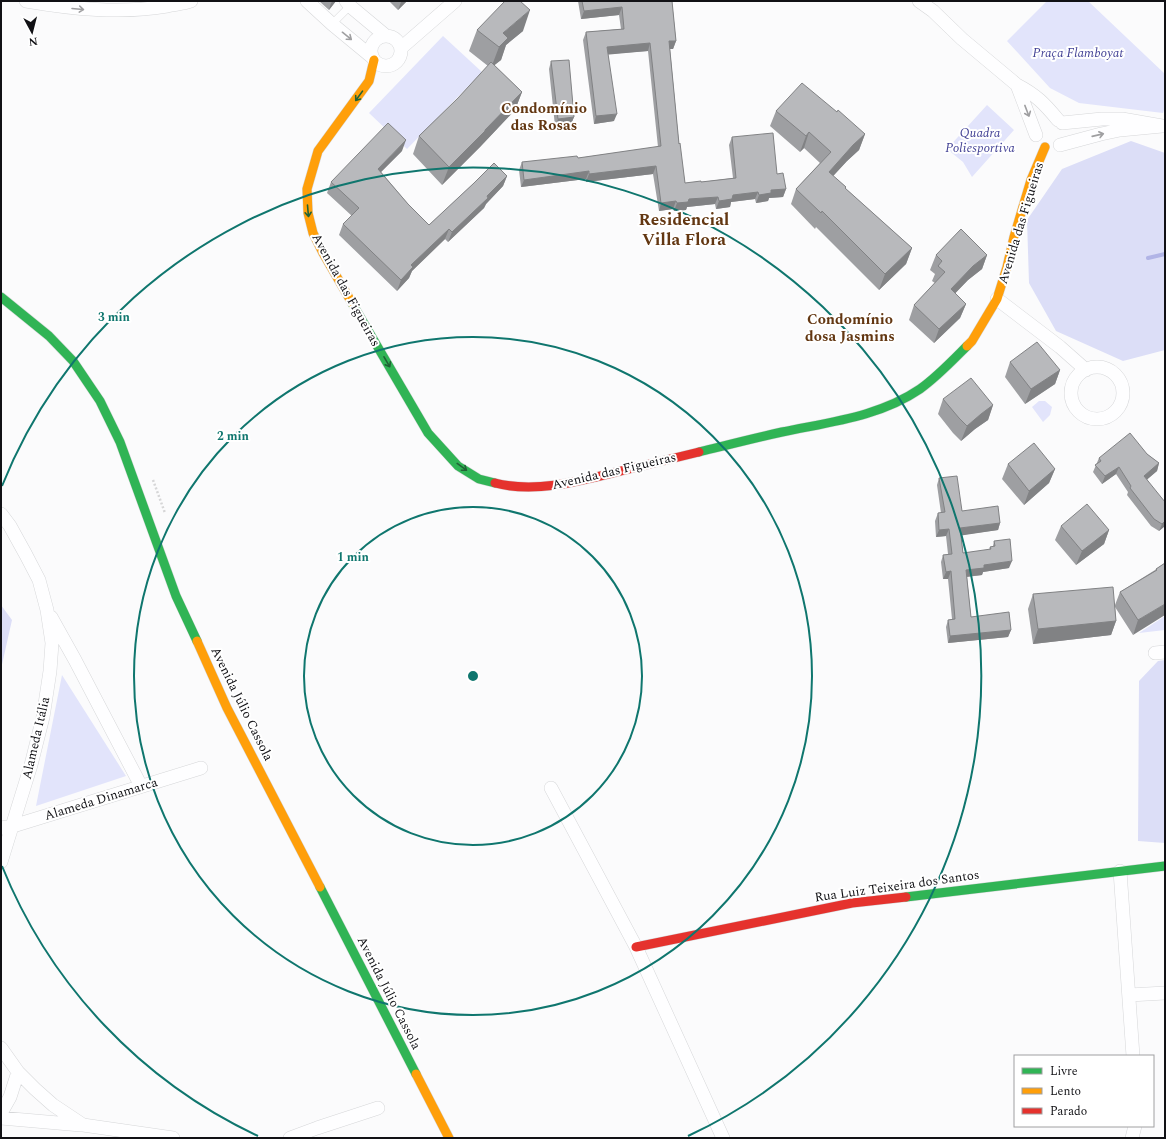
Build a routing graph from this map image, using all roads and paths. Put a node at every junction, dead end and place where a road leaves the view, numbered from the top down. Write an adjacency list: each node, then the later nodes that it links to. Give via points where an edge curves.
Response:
1 (26, 1): 6 (street)
2 (191, 1): 6 (street, one-way to 2, via 84,9 150,9)
3 (307, 1): 8 (street)
4 (455, 1): 10 (street)
5 (918, 1): 12 (street)
6 (51, 3)
7 (348, 3): 8 (lane); 9 (street)
8 (332, 24): 11 (street, one-way to 11)
9 (386, 36): 10 (street, via 395,39); 11 (street, via 374,43 371,52)
10 (401, 48): 11 (street, via 400,58 393,65 383,66)
11 (373, 58): 18 (street, Avenida das Figueiras, one-way to 18, via 369,81 318,151 308,189 308,213 313,233 428,433 458,466 479,479 506,486 539,487 584,480 876,410 920,389 942,371 972,341)
12 (1017, 85): 13 (street, via 1040,100); 14 (street, one-way to 14)
13 (1060, 121): 14 (street, via 1053,118 1043,121); 15 (street, via 1065,127 1066,137); 15 (street, one-way to 13, via 1120,130 1162,126 1122,119)
14 (1036, 135): 16 (street)
15 (1060, 145): 16 (street, via 1056,148)
16 (1045, 147): 18 (street, Avenida das Figueiras, via 1031,180)
17 (1, 297): 44 (street, Avenida Júlio Cassola, via 54,341 73,361 100,401 120,442 176,596 227,708)
18 (997, 299): 19 (street, Avenida das Figueiras)
19 (1086, 370): 19 (street, via 1079,375 1071,390 1074,406 1087,417 1095,419 1111,415 1122,402 1124,393 1120,380 1111,371 1103,368 1094,367)
20 (151, 476): 22 (path)
21 (1, 514): 23 (street, Alameda Itália, via 36,573)
22 (167, 518)
23 (47, 610): 25 (street, Alameda Itália); 27 (street, Alameda Itália, via 52,643 43,717 31,765)
24 (201, 768): 25 (street, Alameda Dinamarca)
25 (141, 786): 27 (street, Alameda Dinamarca)
26 (551, 788): 31 (street)
27 (7, 827): 28 (street, Alameda Itália)
28 (1, 862)
29 (1165, 866): 30 (street, Rua Luiz Teixeira dos Santos)
30 (1120, 871): 31 (street, Rua Luiz Teixeira dos Santos, via 852,903); 33 (street)
31 (636, 947): 45 (street)
32 (1165, 993): 33 (street)
33 (1129, 995): 35 (street)
34 (1, 1048): 36 (street)
35 (1133, 1055)
36 (18, 1072): 38 (street, via 10,1097); 40 (street, via 53,1105)
37 (378, 1108): 43 (street)
38 (1, 1113)
39 (1, 1118): 40 (street)
40 (83, 1125): 42 (street)
41 (1135, 1127): 46 (street)
42 (173, 1138)
43 (290, 1138)
44 (449, 1138)
45 (723, 1138)
46 (1132, 1138)

